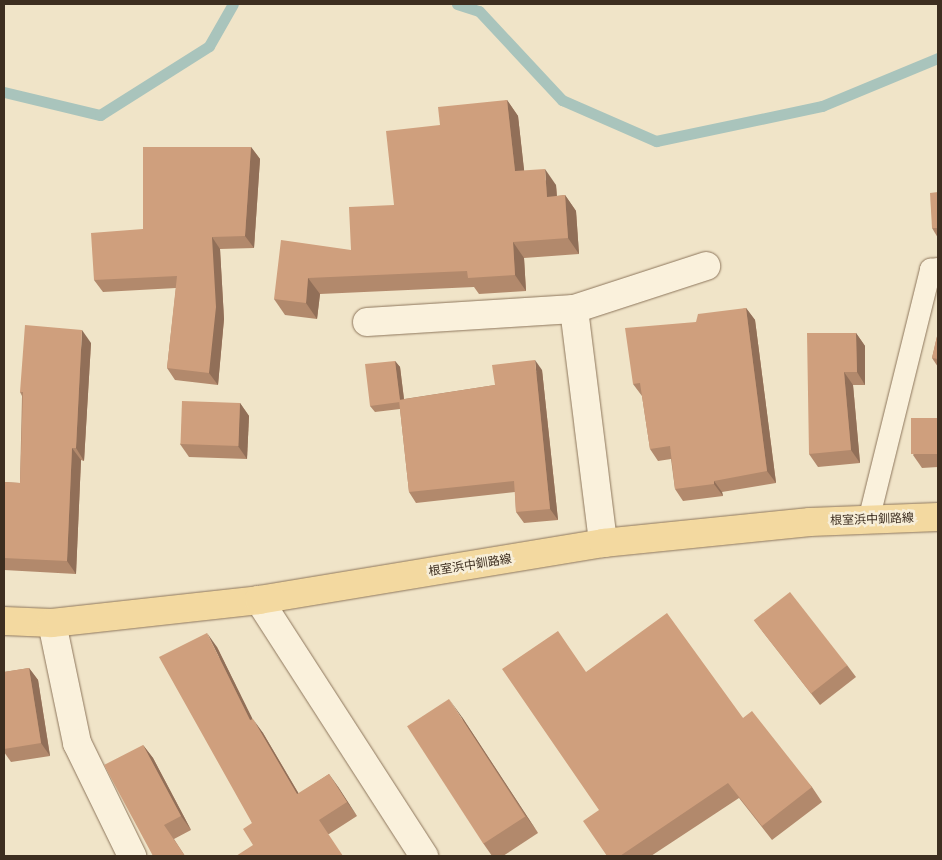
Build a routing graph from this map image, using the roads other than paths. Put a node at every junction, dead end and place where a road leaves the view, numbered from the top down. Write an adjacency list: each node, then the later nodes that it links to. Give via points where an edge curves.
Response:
1 (706, 266): 3 (street)
2 (938, 268): 6 (lane, via 930,269)
3 (574, 309): 4 (street); 7 (street)
4 (367, 322)
5 (938, 517): 6 (main road, 根室浜中釧路線)
6 (868, 520): 7 (main road, 根室浜中釧路線, via 810,522)
7 (603, 543): 8 (main road, 根室浜中釧路線)
8 (259, 600): 10 (main road, 根室浜中釧路線); 12 (street)
9 (4, 621): 10 (main road, 根室浜中釧路線)
10 (52, 623): 11 (street, via 77,742)
11 (132, 856)
12 (424, 856)

